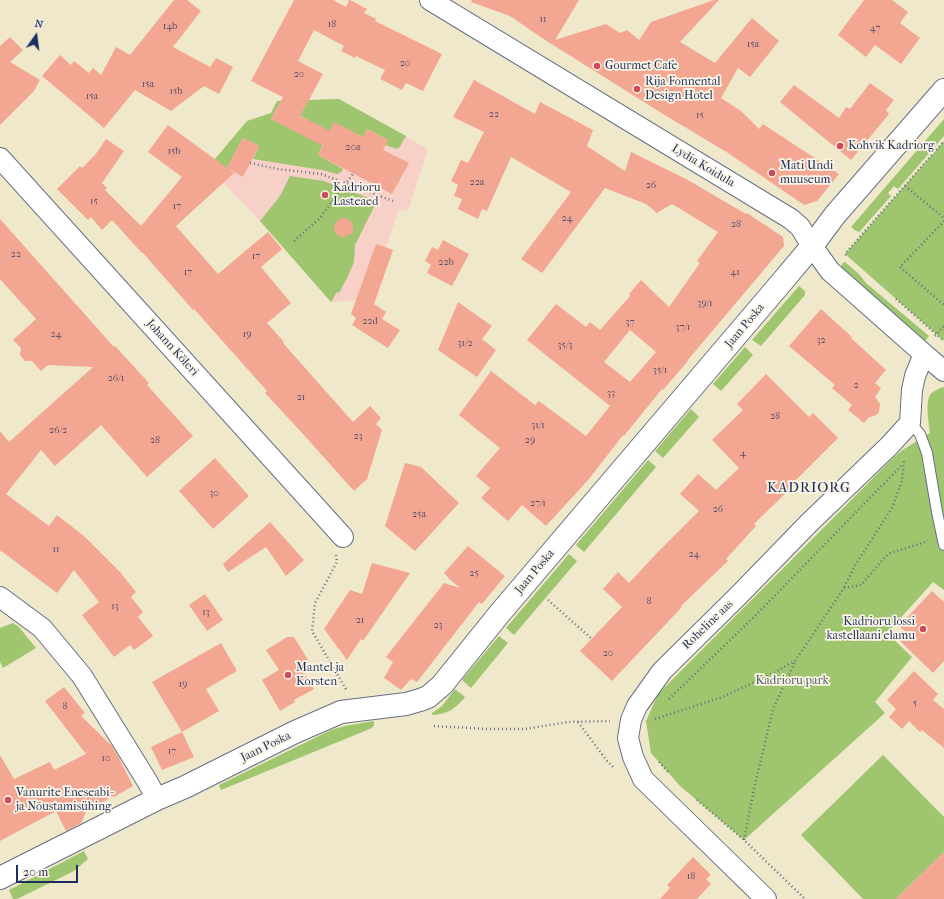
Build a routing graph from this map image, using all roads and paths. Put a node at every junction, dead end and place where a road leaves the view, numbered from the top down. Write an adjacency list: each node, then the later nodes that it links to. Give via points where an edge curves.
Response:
1 (430, 0): 12 (street, Lydia Koidula, via 791,220 800,227)
2 (944, 90): 12 (street, Jaan Poska)
3 (944, 141): 8 (path)
4 (0, 158): 22 (street, Johann Köleri)
5 (250, 163): 7 (path, via 321,174)
6 (353, 174): 7 (path)
7 (347, 183): 9 (path); 11 (path, via 320,218)
8 (905, 186): 10 (path); 13 (path, via 845,254)
9 (393, 201)
10 (944, 219): 15 (path, via 900,267)
11 (294, 241)
12 (812, 246): 17 (street, Lydia Koidula, via 830,271); 36 (street, Jaan Poska, via 500,613 442,685 428,697 399,706 341,712 294,732)
13 (851, 259)
14 (891, 295): 16 (path)
15 (944, 305)
16 (944, 341)
17 (924, 354): 18 (street, Lydia Koidula); 19 (street, via 912,390)
18 (944, 371)
19 (910, 423): 23 (lane, via 920,434 927,453); 31 (street, Roheline aas, via 662,670 637,706)
20 (905, 456): 21 (path)
21 (904, 463): 24 (path, via 902,481 892,508 856,564); 30 (path, via 756,615)
22 (343, 537): 29 (path, via 336,552 336,562 315,603 312,631)
23 (943, 541): 24 (path, via 888,554 861,585)
24 (844, 588): 28 (path)
25 (0, 597): 36 (street, via 42,628 82,676)
26 (548, 600): 27 (path)
27 (592, 639)
28 (795, 661): 31 (path, via 720,698 646,721); 37 (path, via 773,709)
29 (349, 693)
30 (668, 700)
31 (632, 720): 32 (path, via 568,722 525,729); 39 (street, Roheline aas, via 628,738 643,779)
32 (434, 726)
33 (656, 758): 34 (path)
34 (670, 775)
35 (691, 796): 37 (path)
36 (157, 799): 38 (street, Jaan Poska)
37 (744, 840): 40 (path)
38 (0, 878)
39 (766, 899)
40 (805, 899)

